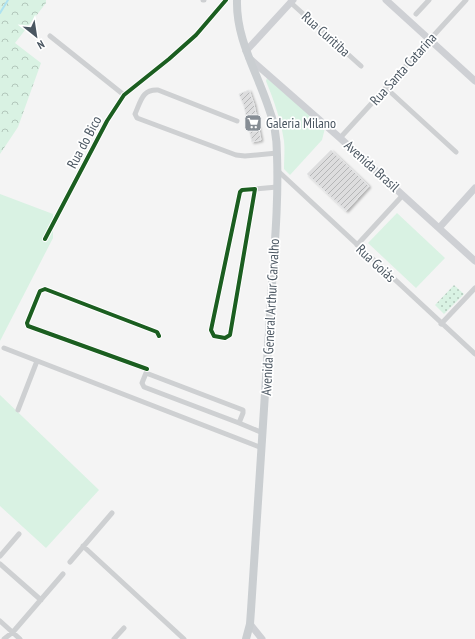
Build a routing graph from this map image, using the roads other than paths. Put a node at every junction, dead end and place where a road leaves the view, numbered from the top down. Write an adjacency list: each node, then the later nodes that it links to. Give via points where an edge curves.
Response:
1 (226, 0): 16 (street, Rua do Bico, via 196,35)
2 (238, 0): 10 (main road, Avenida General Arthur Carvalho, via 238,26)
3 (386, 0): 9 (main road)
4 (429, 0): 7 (street)
5 (466, 0): 9 (street, Rua Santa Catarina)
6 (292, 1): 10 (main road); 11 (street, Rua Curitiba)
7 (416, 14)
8 (50, 36): 16 (street)
9 (430, 40): 14 (main road); 15 (street, Rua Santa Catarina)
10 (248, 54): 12 (main road, Avenida Brasil); 13 (main road, Avenida General Arthur Carvalho)
11 (361, 66)
12 (267, 73): 13 (main road); 18 (main road, Avenida Brasil)
13 (257, 76): 20 (main road, Avenida General Arthur Carvalho, via 274,123)
14 (475, 81)
15 (386, 88): 18 (street, Rua Santa Catarina); 19 (street)
16 (124, 95): 27 (street, Rua do Bico, via 107,121)
17 (237, 121): 20 (street, via 158,90 152,90 142,97 136,114 137,118 236,155)
18 (340, 138): 25 (main road, Avenida Brasil)
19 (456, 152)
20 (277, 153): 21 (main road, Avenida General Arthur Carvalho)
21 (278, 171): 22 (main road, Avenida General Arthur Carvalho); 28 (street, Rua Goiás)
22 (277, 187): 23 (street); 39 (main road, Avenida General Arthur Carvalho)
23 (256, 188): 23 (street, via 240,192 211,330 214,336 225,338 230,335)
24 (475, 188): 26 (main road)
25 (403, 195): 26 (main road, Avenida Brasil); 28 (street)
26 (439, 228): 29 (main road, Avenida Brasil)
27 (45, 239)
28 (357, 245): 31 (street, Rua Goiás)
29 (475, 260)
30 (475, 288): 31 (street)
31 (442, 324): 34 (street, Rua Goiás)
32 (159, 336): 36 (street, via 157,332 44,289 40,291 27,323 28,326)
33 (4, 348): 35 (street)
34 (475, 354)
35 (37, 361): 37 (street); 40 (street)
36 (147, 369)
37 (18, 410)
38 (239, 423): 38 (street, via 144,387 142,383 146,373 243,410); 39 (street)
39 (263, 433): 40 (main road, Avenida General Arthur Carvalho)
40 (262, 448): 50 (main road, Avenida General Arthur Carvalho)
41 (112, 513): 43 (street)
42 (20, 534): 44 (street)
43 (83, 546): 45 (street); 56 (street)
44 (0, 556)
45 (70, 562)
46 (0, 564): 48 (street)
47 (63, 574): 48 (street)
48 (41, 600): 52 (street)
49 (0, 621): 52 (street)
50 (250, 624): 57 (main road, Avenida General Arthur Carvalho); 58 (main road)
51 (124, 628): 55 (street)
52 (12, 632): 53 (street); 54 (street)
53 (4, 639)
54 (20, 639)
55 (114, 639)
56 (184, 639)
57 (246, 639)
58 (262, 639)

